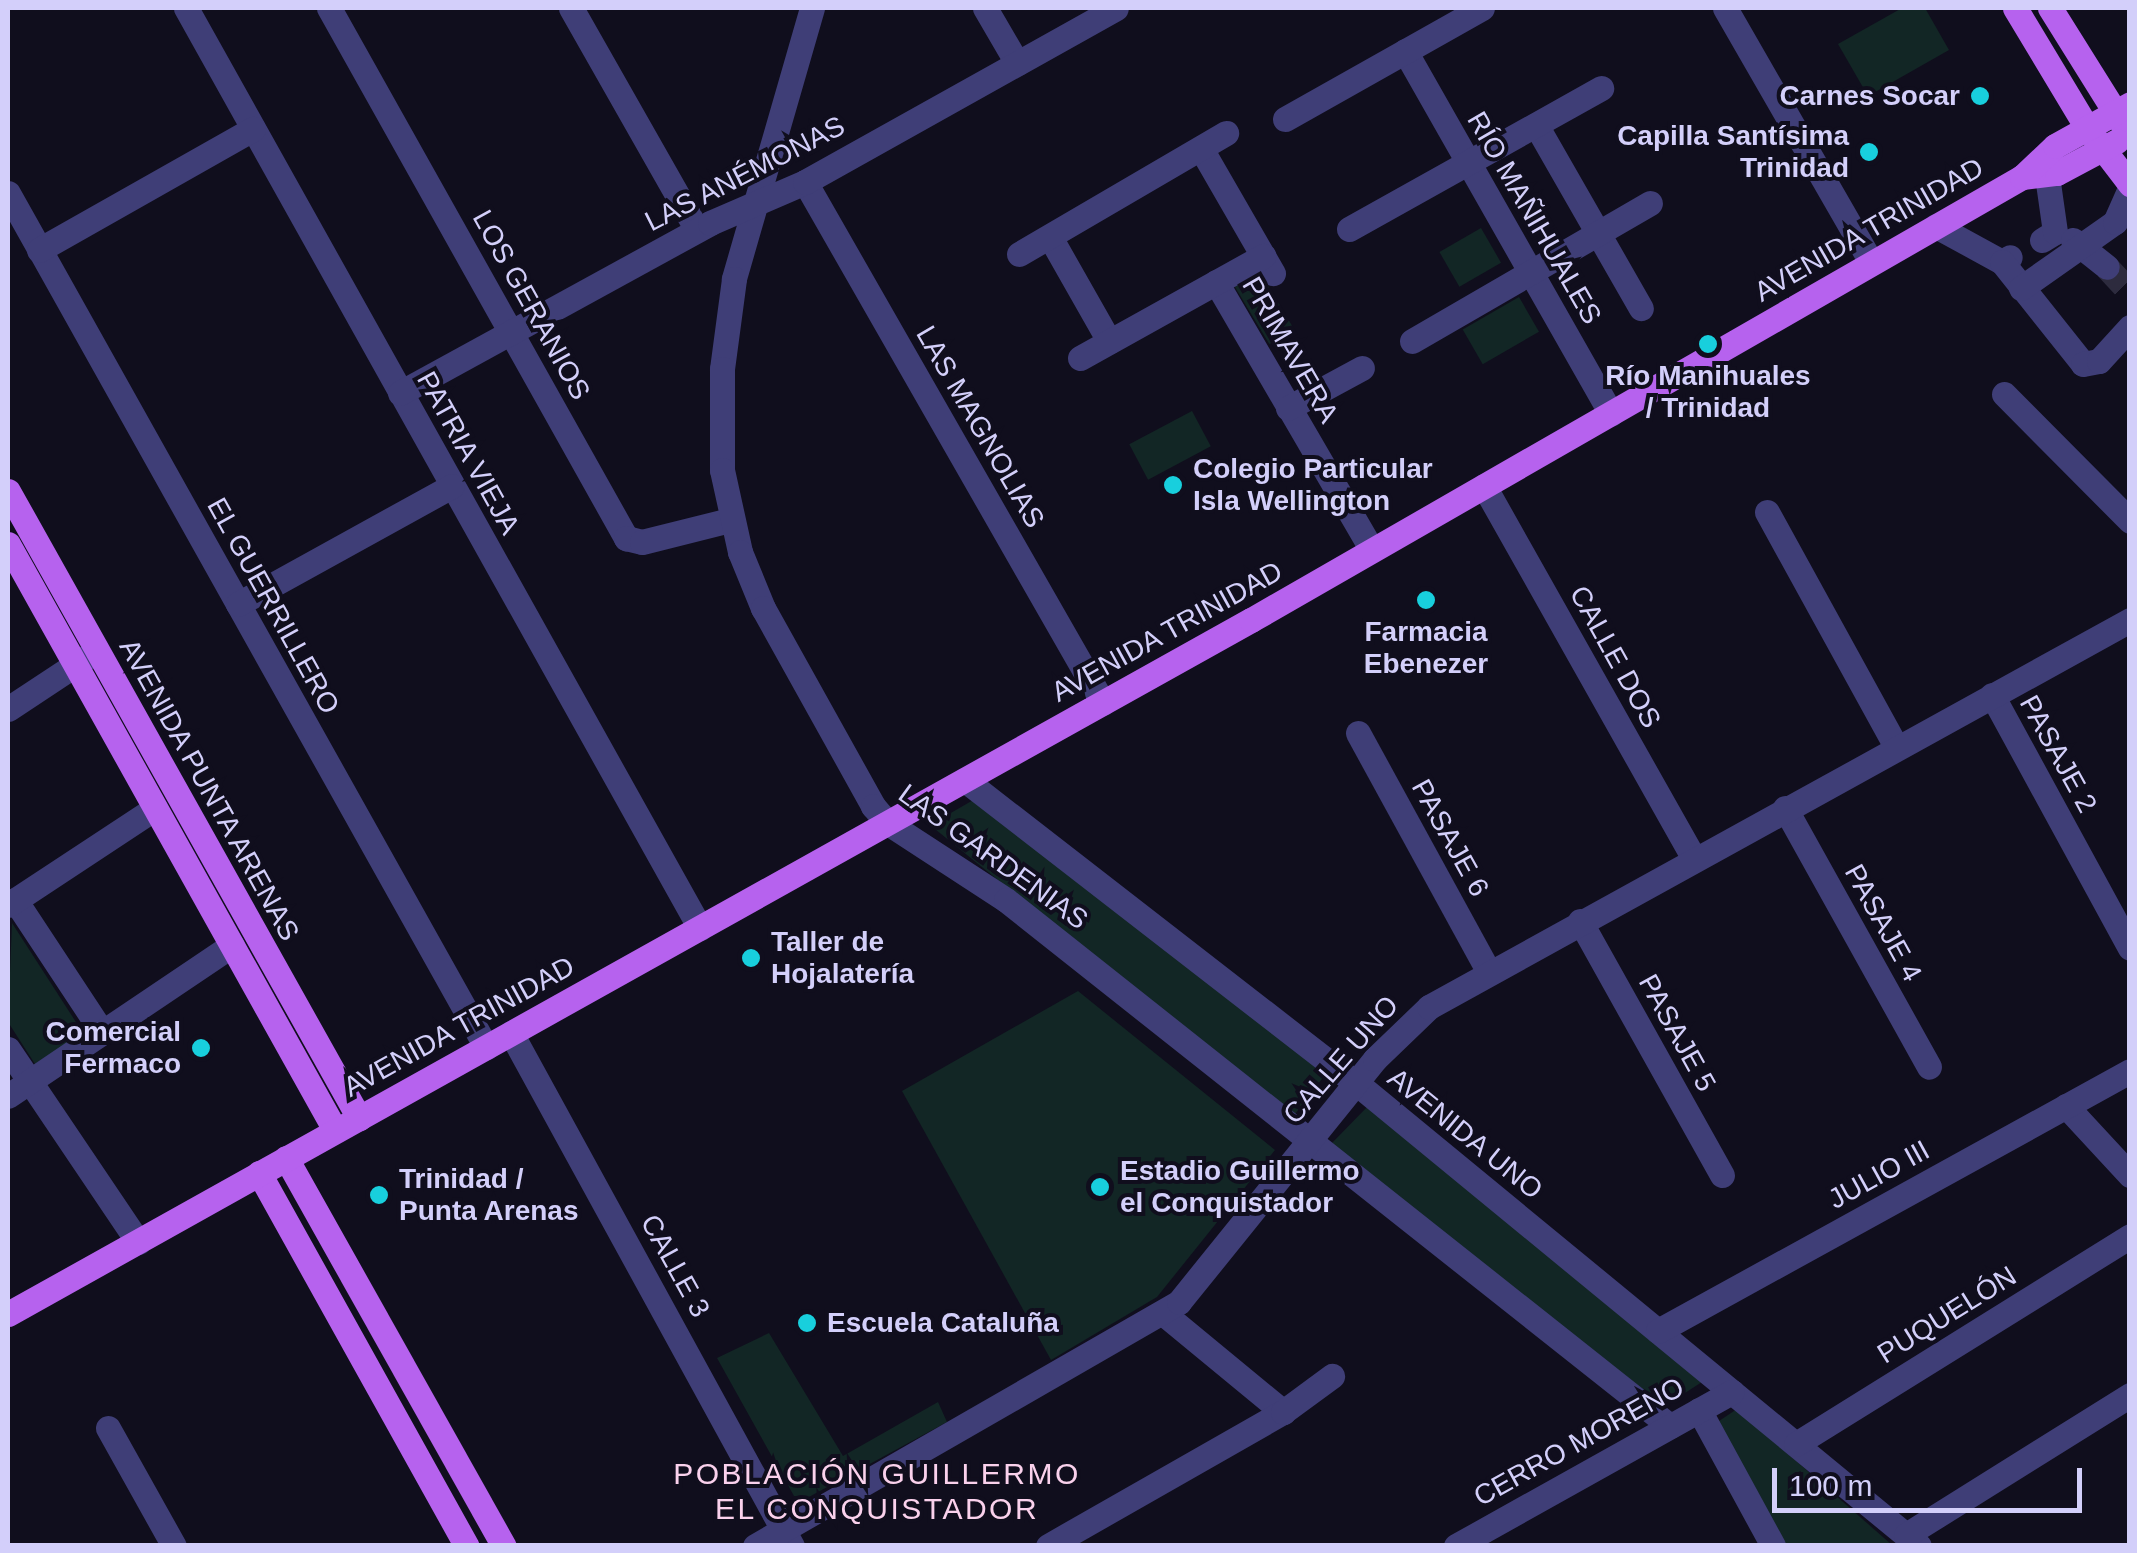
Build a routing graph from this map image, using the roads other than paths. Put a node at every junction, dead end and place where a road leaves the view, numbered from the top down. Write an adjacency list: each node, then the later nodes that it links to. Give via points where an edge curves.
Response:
1 (186, 8): 17 (street, PATRIA VIEJA)
2 (329, 8): 44 (street, LOS GERANIOS)
3 (572, 8): 30 (street)
4 (812, 8): 20 (street, LAS GARDENIAS)
5 (985, 8): 12 (street)
6 (1116, 8): 12 (street, LAS ANÉMONAS)
7 (1482, 8): 11 (street)
8 (1725, 8): 37 (street)
9 (2015, 8): 19 (main road)
10 (2050, 8): 15 (main road)
11 (1404, 51): 14 (street); 22 (street, RÍO MAÑIHUALES)
12 (1017, 63): 24 (street, LAS ANÉMONAS)
13 (1601, 88): 16 (street)
14 (1284, 119)
15 (2126, 124): 19 (main road, AVENIDA TRINIDAD)
16 (1536, 125): 22 (street); 32 (street)
17 (254, 130): 35 (street); 49 (street, PATRIA VIEJA)
18 (1226, 133): 21 (street)
19 (2094, 139): 23 (main road, AVENIDA TRINIDAD); 25 (main road)
20 (768, 150): 24 (street); 28 (street, LAS GARDENIAS)
21 (1203, 152): 33 (street); 40 (street, via 1268,265)
22 (1468, 163): 31 (street); 39 (street, RÍO MAÑIHUALES)
23 (2034, 177): 29 (main road, AVENIDA TRINIDAD); 34 (street, via 2048,236)
24 (800, 184): 28 (street, LAS ANÉMONAS); 65 (street, LAS MAGNOLIAS)
25 (2130, 186): 34 (street, via 2115,222)
26 (8, 194): 35 (street, EL GUERRILLERO)
27 (1650, 203): 32 (street)
28 (750, 204): 30 (street, LAS ANÉMONAS); 57 (street, LAS GARDENIAS, via 722,369 720,444)
29 (1936, 226): 37 (main road, AVENIDA TRINIDAD); 41 (street, via 2006,259)
30 (696, 230): 44 (street, LAS ANÉMONAS)
31 (1350, 230)
32 (1598, 233): 39 (street); 42 (street)
33 (1050, 237): 36 (street); 46 (street)
34 (2087, 246): 38 (street); 41 (street)
35 (40, 250): 61 (street, EL GUERRILLERO)
36 (1019, 254)
37 (1870, 262): 52 (main road, AVENIDA TRINIDAD)
38 (2107, 267)
39 (1530, 272): 45 (street); 52 (street, RÍO MAÑIHUALES)
40 (1216, 282): 46 (street); 51 (street, PRIMAVERA)
41 (2021, 288): 43 (street, via 2083,364 2100,361)
42 (1641, 308)
43 (2130, 327)
44 (512, 331): 49 (street, LAS ANÉMONAS); 57 (street, LOS GERANIOS, via 626,538 642,542)
45 (1412, 340)
46 (1109, 341): 47 (street)
47 (1080, 358)
48 (1362, 368): 51 (street)
49 (400, 392): 53 (street, PATRIA VIEJA)
50 (2004, 394): 58 (street)
51 (1288, 408): 60 (street, PRIMAVERA)
52 (1611, 414): 54 (main road, AVENIDA TRINIDAD)
53 (452, 486): 61 (street); 76 (street, PATRIA VIEJA)
54 (1484, 486): 60 (main road, AVENIDA TRINIDAD); 73 (street, CALLE DOS)
55 (8, 491): 63 (main road, AVENIDA PUNTA ARENAS)
56 (1768, 512): 68 (street)
57 (730, 520): 72 (street, LAS GARDENIAS, via 775,632)
58 (2130, 521)
59 (8, 544): 63 (main road)
60 (1372, 550): 65 (main road, AVENIDA TRINIDAD)
61 (238, 604): 82 (street, EL GUERRILLERO)
62 (2130, 620): 64 (street, CALLE UNO)
63 (86, 657): 66 (street); 70 (main road); 89 (main road, AVENIDA PUNTA ARENAS)
64 (1992, 695): 68 (street, CALLE UNO); 78 (street, PASAJE 2)
65 (1103, 703): 69 (main road, AVENIDA TRINIDAD)
66 (8, 709)
67 (1358, 733): 79 (street, PASAJE 6)
68 (1896, 747): 71 (street, CALLE UNO)
69 (965, 780): 72 (main road, AVENIDA TRINIDAD); 86 (street, AVENIDA UNO)
70 (155, 808): 74 (street); 77 (main road)
71 (1786, 808): 73 (street, CALLE UNO); 84 (street, PASAJE 4)
72 (888, 823): 76 (main road, AVENIDA TRINIDAD); 91 (street, LAS GARDENIAS, via 975,876)
73 (1694, 858): 75 (street, CALLE UNO)
74 (11, 903): 80 (street)
75 (1580, 921): 79 (street, CALLE UNO); 94 (street, PASAJE 5)
76 (700, 928): 81 (main road, AVENIDA TRINIDAD)
77 (232, 945): 80 (street); 90 (main road)
78 (2130, 948)
79 (1488, 972): 86 (street, CALLE UNO, via 1416,1016)
80 (102, 1032): 87 (street)
81 (511, 1033): 82 (main road, AVENIDA TRINIDAD); 110 (street, CALLE 3)
82 (486, 1047): 89 (main road, AVENIDA TRINIDAD)
83 (8, 1048): 87 (street)
84 (1928, 1066)
85 (2130, 1071): 88 (street, JULIO III)
86 (1355, 1082): 91 (street, CALLE UNO); 100 (street, AVENIDA UNO)
87 (18, 1088): 97 (street)
88 (2066, 1106): 95 (street); 100 (street, JULIO III)
89 (359, 1118): 90 (main road, AVENIDA TRINIDAD)
90 (336, 1130): 92 (main road, AVENIDA TRINIDAD)
91 (1310, 1142): 99 (street, CALLE UNO, via 1192,1290); 106 (street, LAS GARDENIAS)
92 (286, 1158): 93 (main road, AVENIDA TRINIDAD); 109 (main road)
93 (259, 1173): 97 (main road, AVENIDA TRINIDAD); 113 (main road)
94 (1722, 1175)
95 (2130, 1176)
96 (2130, 1236): 108 (street, PUQUELÓN)
97 (138, 1242): 98 (main road, AVENIDA TRINIDAD)
98 (8, 1314)
99 (1164, 1314): 105 (street); 110 (street, CALLE UNO)
100 (1658, 1331): 102 (street, AVENIDA UNO)
101 (1332, 1376): 105 (street)
102 (1732, 1392): 104 (street, CERRO MORENO); 108 (street, AVENIDA UNO)
103 (2130, 1396): 111 (street)
104 (1699, 1410): 106 (street, CERRO MORENO); 112 (street)
105 (1283, 1412): 116 (street)
106 (1670, 1426): 117 (street, CERRO MORENO)
107 (108, 1428): 114 (street)
108 (1796, 1444): 111 (street, AVENIDA UNO)
109 (498, 1536): 113 (street)
110 (789, 1536): 115 (street, CALLE UNO)
111 (1912, 1540)
112 (1763, 1542)
113 (463, 1544)
114 (174, 1546)
115 (755, 1546)
116 (1048, 1546)
117 (1456, 1546)

